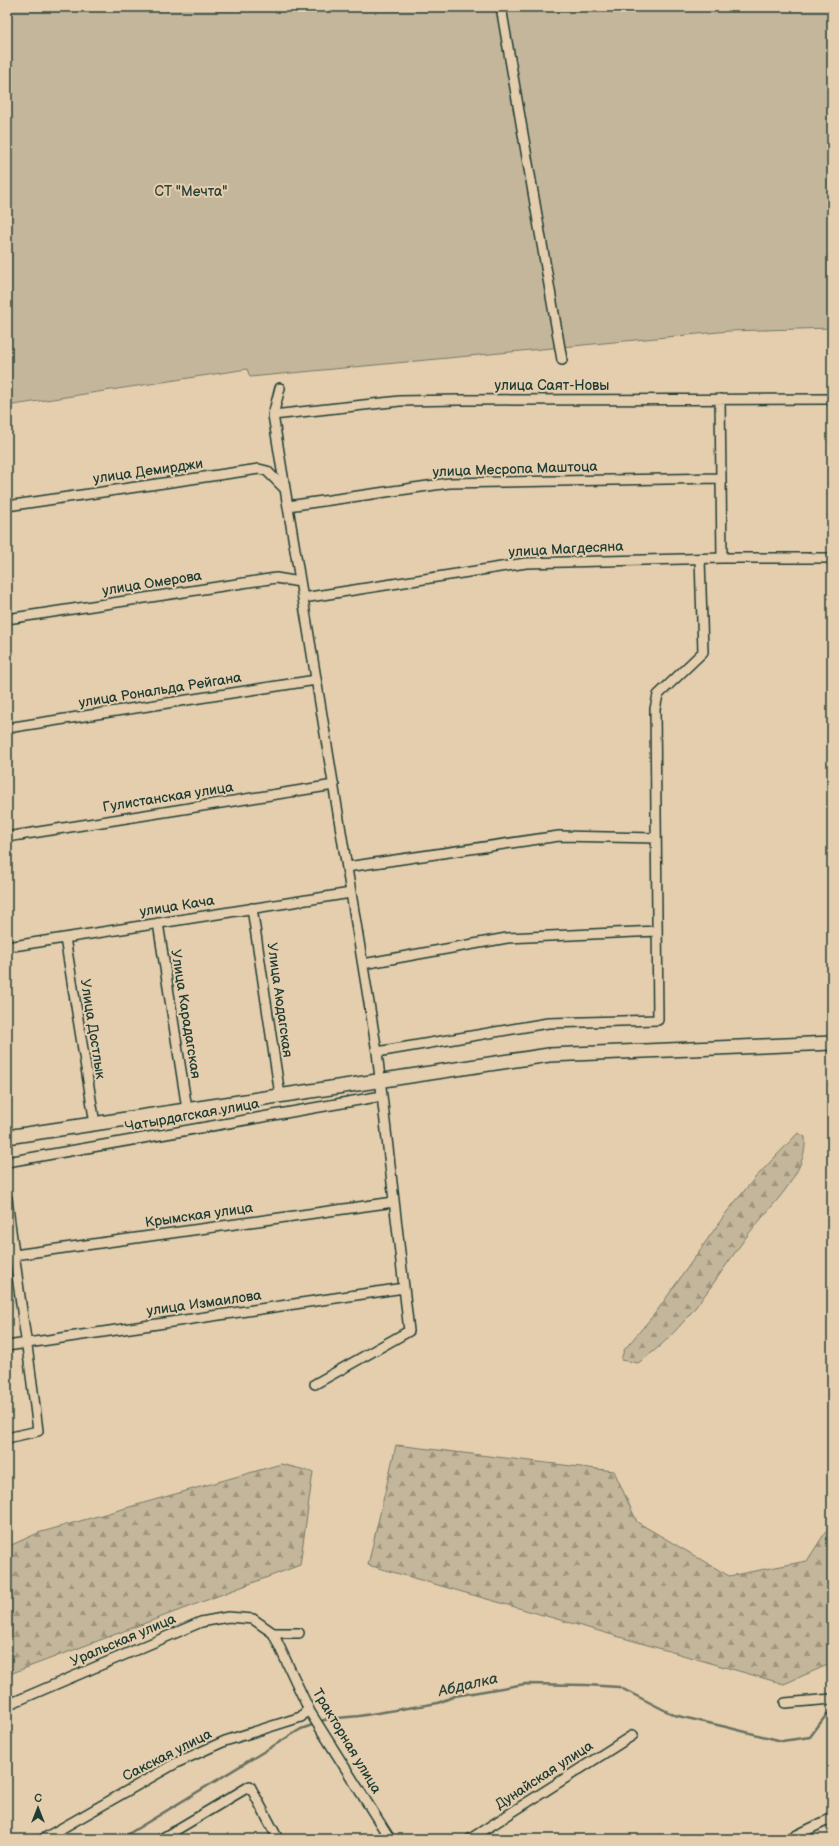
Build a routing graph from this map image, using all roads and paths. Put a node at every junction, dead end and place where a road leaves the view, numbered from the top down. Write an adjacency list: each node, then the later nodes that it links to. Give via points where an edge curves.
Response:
1 (501, 7): 2 (street)
2 (562, 360)
3 (280, 388): 6 (street)
4 (720, 399): 5 (street, улица Саят-Новы); 6 (street, улица Саят-Новы, via 400,401); 7 (street)
5 (832, 399)
6 (273, 415): 8 (street)
7 (721, 478): 10 (street, улица Месропа Маштоца, via 449,483); 12 (street)
8 (285, 490): 9 (street, улица Демирджи, via 267,471 259,469); 10 (street)
9 (7, 506)
10 (288, 506): 14 (street)
11 (700, 558): 12 (street, улица Магдесяна); 15 (street, улица Магдесяна, via 526,563); 21 (street, via 703,652 658,695 655,709)
12 (722, 558): 13 (street, улица Магдесяна)
13 (832, 558)
14 (300, 582): 15 (street); 16 (street, улица Омерова, via 276,578)
15 (303, 598): 17 (street)
16 (7, 619)
17 (316, 680): 18 (street, улица Рональда Рейгана); 19 (street)
18 (7, 728)
19 (334, 785): 20 (street, Гулистанская улица); 22 (street)
20 (7, 837)
21 (656, 838): 22 (street, via 560,836); 26 (street)
22 (347, 867): 23 (street)
23 (351, 893): 24 (street, улица Кача); 29 (street)
24 (252, 908): 25 (street, улица Кача); 33 (street, Улица Аюдагская)
25 (158, 923): 27 (street, улица Кача); 35 (street, Улица Карадагская)
26 (656, 931): 29 (street, via 507,938); 31 (street, via 658,1020 548,1023)
27 (64, 938): 28 (street, улица Кача); 36 (street, Улица Достлык)
28 (7, 947)
29 (363, 964): 31 (street)
30 (832, 1043): 32 (main road, via 549,1055)
31 (377, 1052): 32 (street)
32 (380, 1079): 33 (main road); 34 (street)
33 (280, 1095): 35 (main road)
34 (382, 1096): 38 (street, Чатырдагская улица); 40 (street)
35 (187, 1109): 36 (main road)
36 (94, 1124): 37 (main road)
37 (7, 1137)
38 (7, 1162)
39 (7, 1198): 41 (street)
40 (394, 1202): 41 (street, Крымская улица); 42 (street)
41 (10, 1255): 43 (street)
42 (404, 1288): 43 (street, улица Измаилова); 45 (street, via 409,1331)
43 (28, 1342): 44 (street, улица Измаилова); 46 (street, via 38,1431)
44 (7, 1346)
45 (315, 1384)
46 (7, 1438)
47 (273, 1632): 48 (street); 51 (street, Уральская улица, via 253,1619 228,1617 201,1622); 52 (street, Тракторная улица)
48 (299, 1633)
49 (832, 1699): 50 (street)
50 (785, 1703)
51 (7, 1705)
52 (309, 1710): 55 (street, Сакская улица, via 301,1717 225,1741 176,1763); 58 (street, Тракторная улица)
53 (633, 1735): 59 (street, Дунайская улица)
54 (832, 1818): 60 (street)
55 (43, 1839)
56 (161, 1839): 57 (street, via 250,1786)
57 (278, 1839)
58 (390, 1839)
59 (470, 1839)
60 (789, 1839)

